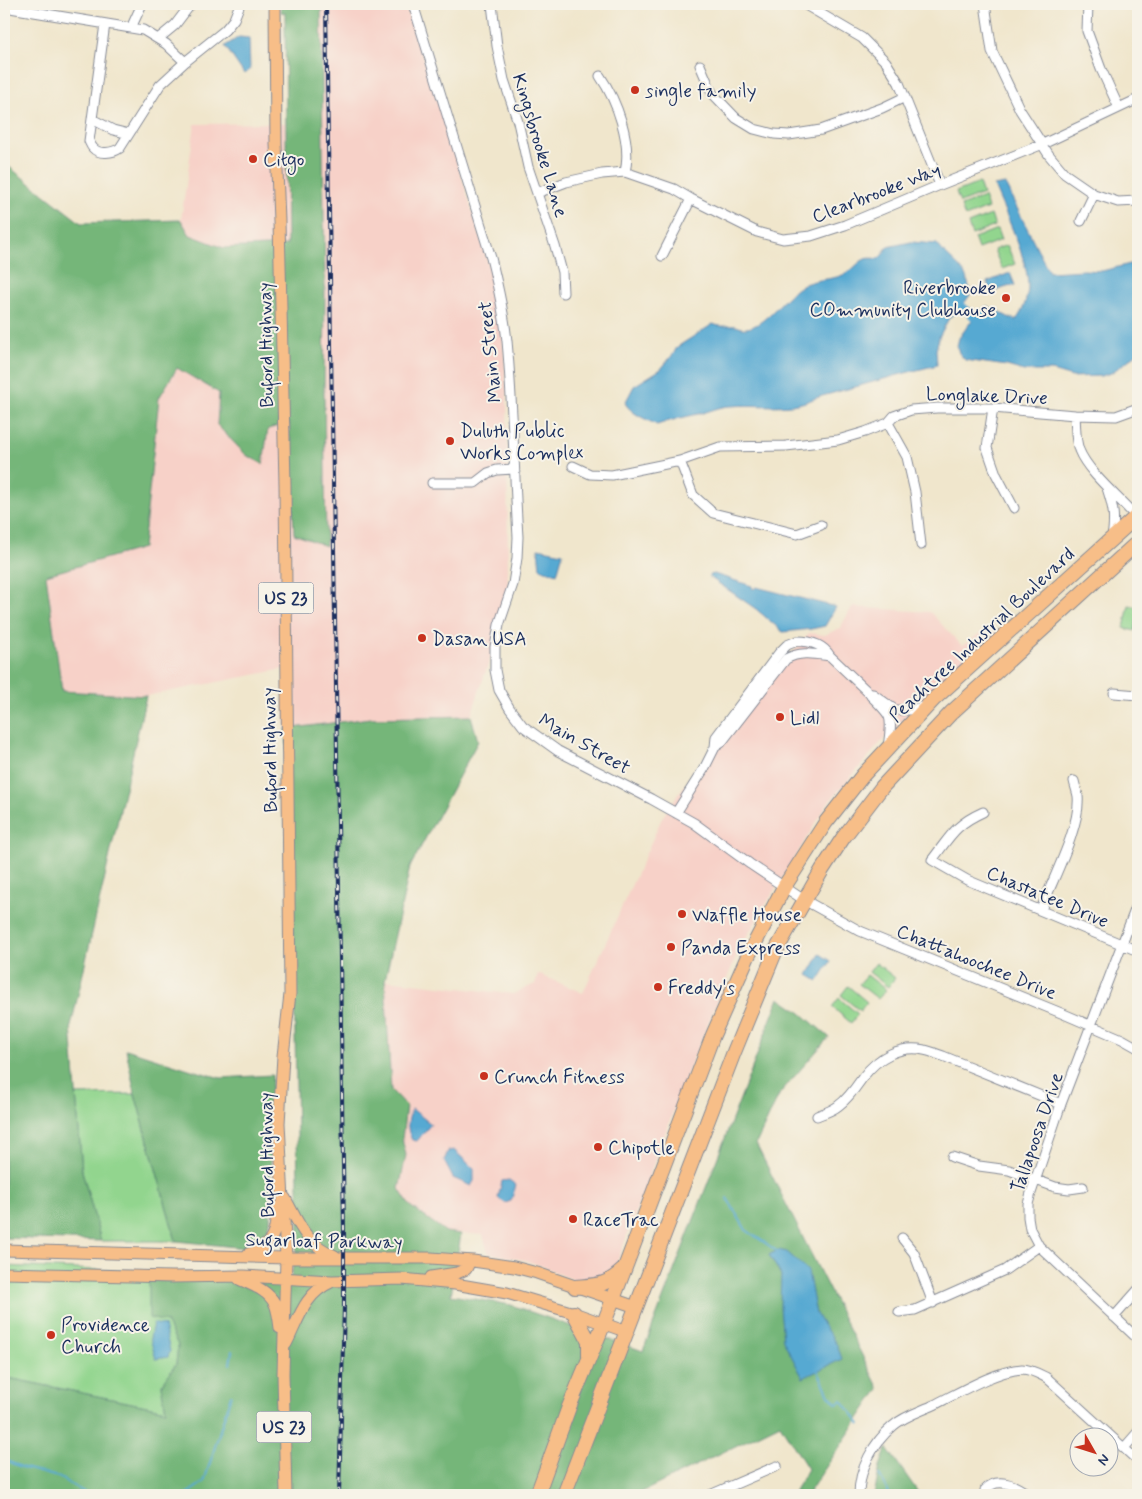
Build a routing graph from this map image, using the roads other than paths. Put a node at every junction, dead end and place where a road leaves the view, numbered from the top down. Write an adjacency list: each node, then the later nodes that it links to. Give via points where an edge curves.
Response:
1 (142, 4): 12 (street)
2 (191, 4): 13 (street, via 175,25)
3 (240, 4): 14 (street, via 225,30)
4 (275, 4): 70 (main road, Buford Highway / US 23, via 285,484 290,994 279,1123)
5 (413, 4): 38 (street, Main Street, via 492,258 509,369)
6 (492, 4): 25 (street, Kingsbrooke Lane, via 496,46 504,80)
7 (804, 4): 17 (street, via 862,38 886,62)
8 (986, 4): 22 (street, via 992,51 1020,110)
9 (1088, 4): 19 (street, via 1087,31)
10 (4, 7): 11 (street)
11 (105, 24): 12 (street); 20 (street)
12 (131, 28): 13 (street, via 144,30)
13 (158, 39): 14 (street)
14 (185, 62): 21 (street, via 160,85)
15 (700, 65): 17 (street, via 712,93 736,118 754,130 774,134 821,130)
16 (600, 76): 23 (street, via 609,89 622,125 627,163)
17 (905, 97): 24 (street)
18 (1138, 99): 19 (street, Clearbrooke Way)
19 (1119, 108): 22 (street, Clearbrooke Way)
20 (92, 119): 21 (street); 21 (street, via 89,140 96,150 116,151)
21 (129, 134)
22 (1043, 144): 24 (street, Clearbrooke Way); 26 (street, via 1065,174)
23 (625, 172): 25 (street, Clearbrooke Way, via 566,182); 27 (street, Clearbrooke Way, via 674,189)
24 (940, 185): 27 (street, Clearbrooke Way, via 845,225 811,236 783,239 756,232)
25 (537, 193): 31 (street, Kingsbrooke Lane, via 562,272)
26 (1094, 194): 28 (street, via 1118,202); 29 (street)
27 (691, 200): 30 (street)
28 (1138, 201)
29 (1081, 221)
30 (662, 256)
31 (563, 294)
32 (993, 408): 34 (street, Longlake Drive); 35 (street, Longlake Drive, via 911,410 894,416); 41 (street, via 987,448)
33 (1138, 408): 34 (street, Longlake Drive, via 1116,416)
34 (1075, 415): 40 (street, via 1080,451)
35 (888, 423): 36 (street, Longlake Drive, via 838,440 786,446 720,447); 46 (street, via 907,458 915,492)
36 (680, 461): 37 (street, Longlake Drive, via 612,475 590,474); 43 (street, via 693,494 714,513 797,534)
37 (573, 466)
38 (514, 470): 39 (street, via 488,473 475,483); 56 (street, Main Street, via 517,558 495,647 499,690 523,726 558,751)
39 (432, 483)
40 (1106, 485): 42 (street); 44 (street, via 1113,507)
41 (1014, 508)
42 (1138, 517): 44 (highway, Peachtree Industrial Boulevard)
43 (821, 525)
44 (1112, 539): 51 (highway, Peachtree Industrial Boulevard)
45 (1138, 542): 58 (highway, Peachtree Industrial Boulevard, via 951,713 882,787 843,838)
46 (920, 545)
47 (830, 656): 49 (street); 52 (street, via 808,653 786,660); 52 (street, via 812,642 797,641 787,645 716,737)
48 (1114, 693): 50 (street)
49 (870, 694): 51 (street, via 895,710); 53 (street, via 886,711 890,721)
50 (1138, 695)
51 (928, 705): 53 (highway, Peachtree Industrial Boulevard)
52 (715, 747): 56 (street)
53 (888, 748): 57 (highway, Peachtree Industrial Boulevard, via 826,822)
54 (1074, 781): 60 (street, via 1078,796 1074,827)
55 (983, 812): 60 (street, Chastatee Drive, via 957,827 932,860 991,890)
56 (676, 813): 57 (street, Main Street)
57 (784, 887): 58 (street, Main Street); 78 (highway, Peachtree Industrial Boulevard, via 745,962 713,1035)
58 (804, 900): 63 (street, Chattahoochee Drive, via 860,931); 88 (highway, Peachtree Industrial Boulevard, via 774,952)
59 (1138, 902): 61 (street, Tallapoosa Drive)
60 (1041, 910): 61 (street, Chastatee Drive)
61 (1122, 944): 62 (street, Chastatee Drive); 63 (street, Tallapoosa Drive)
62 (1138, 951)
63 (1092, 1026): 64 (street, Chattahoochee Drive); 65 (street, Tallapoosa Drive)
64 (1138, 1048)
65 (1062, 1104): 66 (street, via 943,1056 911,1048 874,1063 851,1095 837,1107); 68 (street, Tallapoosa Drive)
66 (817, 1116)
67 (952, 1156): 68 (street)
68 (1035, 1179): 69 (street, via 1055,1187); 72 (street, Tallapoosa Drive, via 1028,1217)
69 (1083, 1187)
70 (283, 1194): 74 (main road, via 274,1234 268,1243); 75 (main road, Buford Highway / US 23); 76 (main road, via 303,1232 325,1252)
71 (902, 1238): 87 (street, via 914,1253)
72 (1039, 1246): 87 (street, via 1005,1270); 91 (street, Tallapoosa Drive)
73 (4, 1250): 74 (main road, Sugarloaf Parkway)
74 (238, 1256): 75 (main road, Sugarloaf Parkway)
75 (286, 1258): 76 (main road, Sugarloaf Parkway); 81 (main road, Buford Highway / US 23)
76 (339, 1258): 77 (main road, Sugarloaf Parkway)
77 (470, 1261): 82 (main road, via 466,1269 457,1273); 84 (main road, Sugarloaf Parkway, via 514,1267)
78 (624, 1269): 84 (highway, via 612,1280 601,1284); 86 (highway, Peachtree Industrial Boulevard)
79 (4, 1273): 80 (main road, Sugarloaf Parkway)
80 (233, 1276): 81 (main road, Sugarloaf Parkway); 95 (main road, via 268,1294 274,1304)
81 (286, 1278): 83 (main road, Sugarloaf Parkway); 95 (main road, Buford Highway / US 23)
82 (402, 1279): 83 (main road, Sugarloaf Parkway); 90 (main road, Sugarloaf Parkway, via 485,1288)
83 (332, 1281): 95 (main road, via 321,1286 308,1299)
84 (575, 1286): 86 (main road, Sugarloaf Parkway)
85 (1138, 1290): 91 (street)
86 (612, 1300): 88 (main road, Sugarloaf Parkway); 92 (highway, Peachtree Industrial Boulevard)
87 (933, 1302): 89 (street, via 915,1310)
88 (636, 1308): 93 (highway, Peachtree Industrial Boulevard)
89 (899, 1312)
90 (574, 1313): 92 (main road, Sugarloaf Parkway); 96 (highway, via 589,1341)
91 (1114, 1317): 94 (street, Tallapoosa Drive)
92 (604, 1323): 93 (main road, Sugarloaf Parkway); 96 (highway, Peachtree Industrial Boulevard)
93 (627, 1332): 104 (highway, Peachtree Industrial Boulevard)
94 (1138, 1339)
95 (284, 1345): 102 (main road, Buford Highway / US 23)
96 (589, 1358): 103 (highway, Peachtree Industrial Boulevard)
97 (1138, 1432): 98 (street)
98 (1124, 1448): 99 (street); 106 (street, via 1046,1378 1024,1369 1011,1370 894,1425 868,1458 862,1472)
99 (1138, 1461)
100 (777, 1466): 105 (street)
101 (984, 1490): 107 (street, via 990,1485 1008,1484)
102 (286, 1495)
103 (537, 1495)
104 (564, 1495)
105 (711, 1495)
106 (859, 1495)
107 (1029, 1495)

